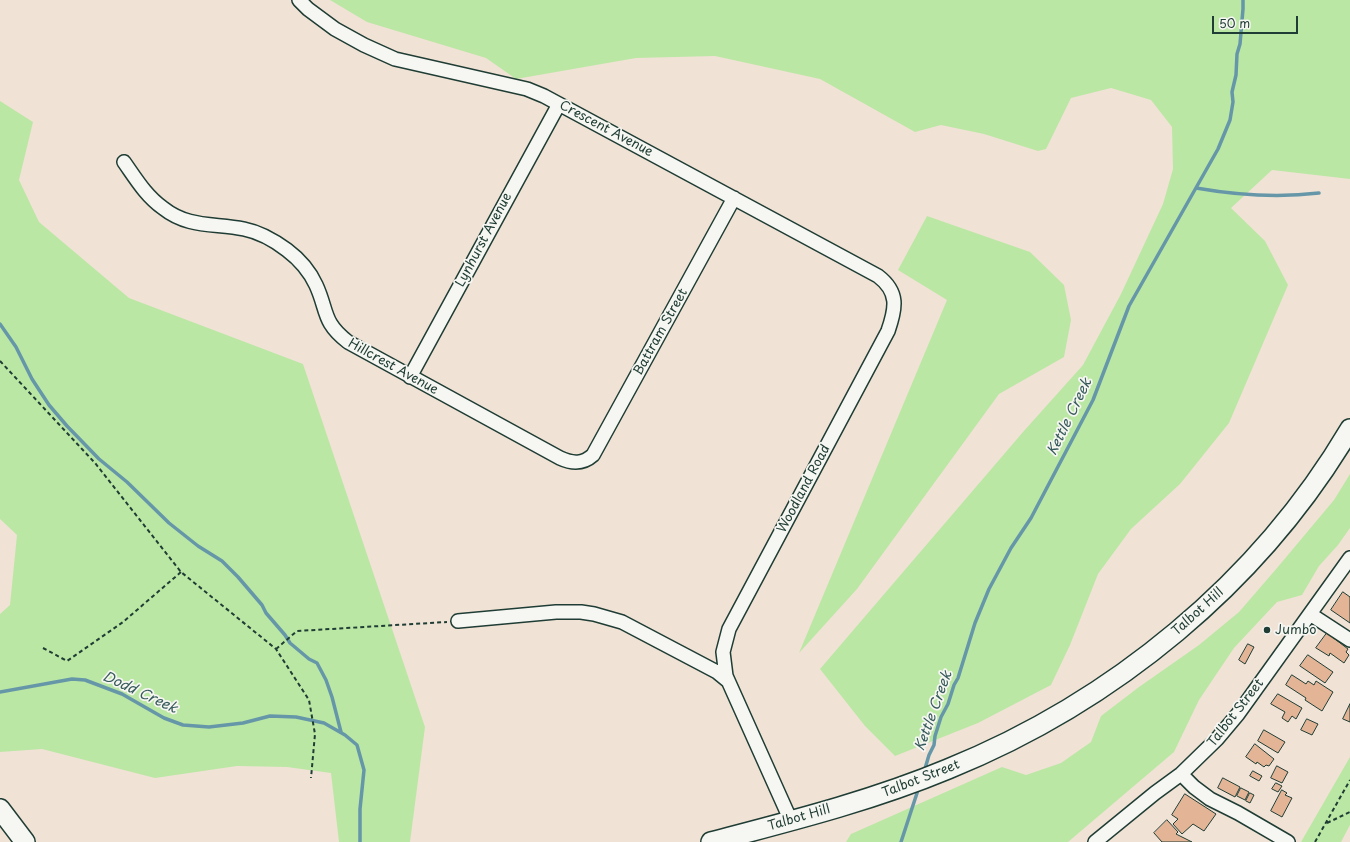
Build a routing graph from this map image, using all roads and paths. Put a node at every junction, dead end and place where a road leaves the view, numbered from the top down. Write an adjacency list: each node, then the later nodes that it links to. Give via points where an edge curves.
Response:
1 (299, 0): 2 (street, Crescent Avenue, via 335,29 395,59 527,89)
2 (558, 104): 4 (street, Crescent Avenue); 7 (street, Lynhurst Avenue)
3 (124, 162): 7 (street, Hillcrest Avenue, via 143,190 171,214 197,224 245,229 288,250 312,278 326,318 335,331 348,342)
4 (734, 198): 5 (street, Crescent Avenue, via 878,276 889,286); 9 (street, Battram Street, via 596,450)
5 (894, 299): 17 (street, Woodland Road, via 894,315 888,331 729,629 723,652)
6 (0, 361): 11 (path, via 94,463)
7 (410, 377): 9 (street, Hillcrest Avenue, via 560,458)
8 (1350, 429): 18 (main road, Talbot Hill, via 1285,522 1192,620 1122,674 1076,705)
9 (583, 462)
10 (1350, 558): 12 (street, Talbot Street)
11 (181, 572): 15 (path, via 123,622 67,661); 16 (path)
12 (1310, 614): 14 (street); 19 (street, Talbot Street, via 1238,714)
13 (458, 621): 16 (path, via 297,631); 17 (street, Woodland Road, via 556,612 581,612 604,616 626,624 717,672)
14 (1350, 640)
15 (44, 648)
16 (276, 649): 20 (path, via 309,700 315,734)
17 (728, 681): 25 (street, Woodland Road)
18 (1000, 746): 22 (main road, Talbot Street, via 949,769)
19 (1181, 774): 29 (street, Talbot Street); 30 (street, via 1210,799)
20 (311, 778)
21 (1350, 780): 26 (path)
22 (863, 800): 25 (main road, Talbot Hill)
23 (0, 809): 27 (main road)
24 (1350, 812): 26 (path)
25 (791, 821): 28 (main road, Talbot Hill)
26 (1326, 824): 31 (path)
27 (25, 842)
28 (711, 842)
29 (1095, 842)
30 (1288, 842)
31 (1315, 842)

